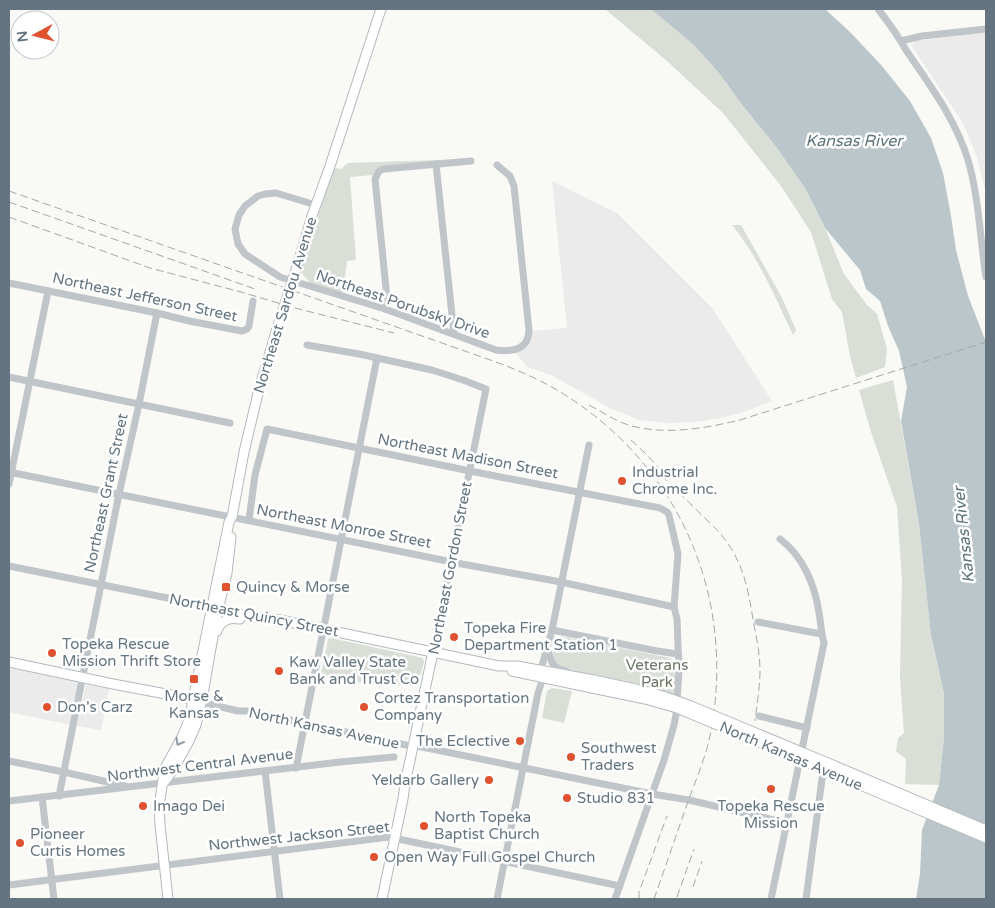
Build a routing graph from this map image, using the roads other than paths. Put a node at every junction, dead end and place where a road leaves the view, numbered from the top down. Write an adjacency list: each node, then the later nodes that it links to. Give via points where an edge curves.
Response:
1 (381, 9): 8 (main road, Northeast Sardou Avenue)
2 (878, 9): 4 (street)
3 (986, 28): 4 (street)
4 (901, 41): 9 (street, via 947,112 968,158)
5 (471, 161): 6 (street)
6 (436, 164): 13 (street, via 384,169 375,179 387,298); 15 (street)
7 (497, 164): 15 (street, Northeast Porubsky Drive, via 510,176 514,186 529,330 522,347 502,351)
8 (316, 205): 13 (street, Northeast Porubsky Drive, via 276,193 258,196 239,215 235,229 238,244 245,254 280,277); 29 (main road, Northeast Sardou Avenue, bridge, via 252,414)
9 (986, 277)
10 (9, 283): 11 (street, Northeast Jefferson Street)
11 (48, 291): 14 (street, Northeast Jefferson Street); 19 (street)
12 (253, 301): 14 (street, Northeast Jefferson Street, via 249,326 242,331)
13 (385, 309): 15 (street, Northeast Porubsky Drive)
14 (157, 314): 20 (street, Northeast Grant Street)
15 (454, 334)
16 (306, 345): 17 (street)
17 (377, 358): 23 (street); 24 (street, Northeast Gordon Street, via 439,372 486,389)
18 (9, 377): 19 (street)
19 (30, 381): 20 (street); 25 (street)
20 (139, 404): 21 (street); 28 (street, Northeast Grant Street)
21 (230, 423)
22 (588, 445): 27 (street)
23 (359, 448): 24 (street, Northeast Madison Street); 30 (street, Northeast Madison Street, via 267,429 255,475); 31 (street)
24 (470, 470): 27 (street, Northeast Madison Street); 33 (street, Northeast Gordon Street)
25 (10, 472): 26 (street); 28 (street, Northeast Monroe Street)
26 (9, 484)
27 (579, 492): 35 (street); 37 (street, Northeast Madison Street, via 660,508 669,516 678,554)
28 (119, 494): 29 (street, Northeast Monroe Street); 36 (street, Northeast Grant Street)
29 (232, 517): 30 (street, Northeast Monroe Street); 38 (main road, Northeast Sardou Avenue)
30 (249, 520): 31 (street, Northeast Monroe Street)
31 (341, 539): 33 (street, Northeast Monroe Street); 41 (street)
32 (780, 539): 43 (street, via 798,557 809,577 817,600)
33 (451, 561): 35 (street, Northeast Monroe Street); 45 (street, Northeast Gordon Street)
34 (9, 566): 36 (street, Northeast Quincy Street)
35 (561, 582): 37 (street, Northeast Monroe Street); 42 (street)
36 (101, 584): 38 (street, Northeast Quincy Street); 50 (street, Northeast Grant Street)
37 (674, 607): 46 (street)
38 (215, 609): 39 (main road, Northeast Quincy Street); 47 (main road); 52 (main road)
39 (270, 619): 41 (main road, Northeast Quincy Street); 47 (main road, via 224,620 219,626)
40 (758, 622): 43 (street)
41 (323, 629): 45 (main road, Northeast Quincy Street); 54 (street)
42 (552, 630): 44 (street); 46 (street)
43 (821, 634): 55 (street, via 824,643)
44 (548, 649): 49 (street); 51 (street, via 555,668)
45 (433, 652): 49 (main road, Northeast Quincy Street); 56 (main road, Northeast Gordon Street)
46 (678, 654): 66 (street, via 674,725)
47 (211, 655): 52 (main road)
48 (9, 662): 50 (main road, North Kansas Avenue)
49 (541, 674): 51 (main road, Northeast Quincy Street); 60 (street)
50 (83, 678): 52 (main road, North Kansas Avenue); 63 (street, Northeast Grant Street)
51 (592, 683): 59 (main road, North Kansas Avenue, bridge, via 677,708)
52 (197, 701): 54 (street, North Kansas Avenue); 64 (main road, via 165,768)
53 (759, 716): 55 (street)
54 (304, 723): 56 (street, North Kansas Avenue); 61 (street)
55 (807, 728): 70 (street)
56 (413, 746): 60 (street, North Kansas Avenue); 72 (main road, Northeast Gordon Street)
57 (394, 757): 61 (street, Northwest Central Avenue)
58 (9, 760): 63 (street)
59 (826, 766): 71 (main road, North Kansas Avenue); 73 (main road, North Kansas Avenue); 87 (street)
60 (523, 767): 66 (street, North Kansas Avenue); 75 (street)
61 (296, 768): 62 (street, Northwest Central Avenue)
62 (265, 771): 64 (street, Northwest Central Avenue); 74 (street)
63 (64, 772): 65 (street); 67 (street, Northeast Grant Street)
64 (163, 783): 65 (street, Northwest Central Avenue); 76 (main road, via 159,814)
65 (130, 787): 67 (street, Northwest Central Avenue)
66 (652, 794): 70 (street, North Kansas Avenue); 79 (street)
67 (59, 796): 68 (street, Northwest Central Avenue)
68 (42, 798): 69 (street, Northwest Central Avenue); 77 (street)
69 (9, 801)
70 (787, 823): 86 (street)
71 (986, 830)
72 (395, 838): 74 (street, Northwest Jackson Street); 75 (street, Northwest Jackson Street); 83 (main road, Northeast Gordon Street)
73 (986, 838)
74 (274, 851): 76 (street, Northwest Jackson Street); 82 (street)
75 (504, 861): 79 (street, Northwest Jackson Street); 84 (street)
76 (164, 865): 77 (street, Northwest Jackson Street); 81 (main road)
77 (52, 880): 78 (street, Northwest Jackson Street); 80 (street)
78 (9, 885)
79 (620, 886): 85 (street)
80 (54, 899)
81 (168, 899)
82 (280, 899)
83 (382, 899)
84 (497, 899)
85 (615, 899)
86 (772, 899)
87 (806, 899)

